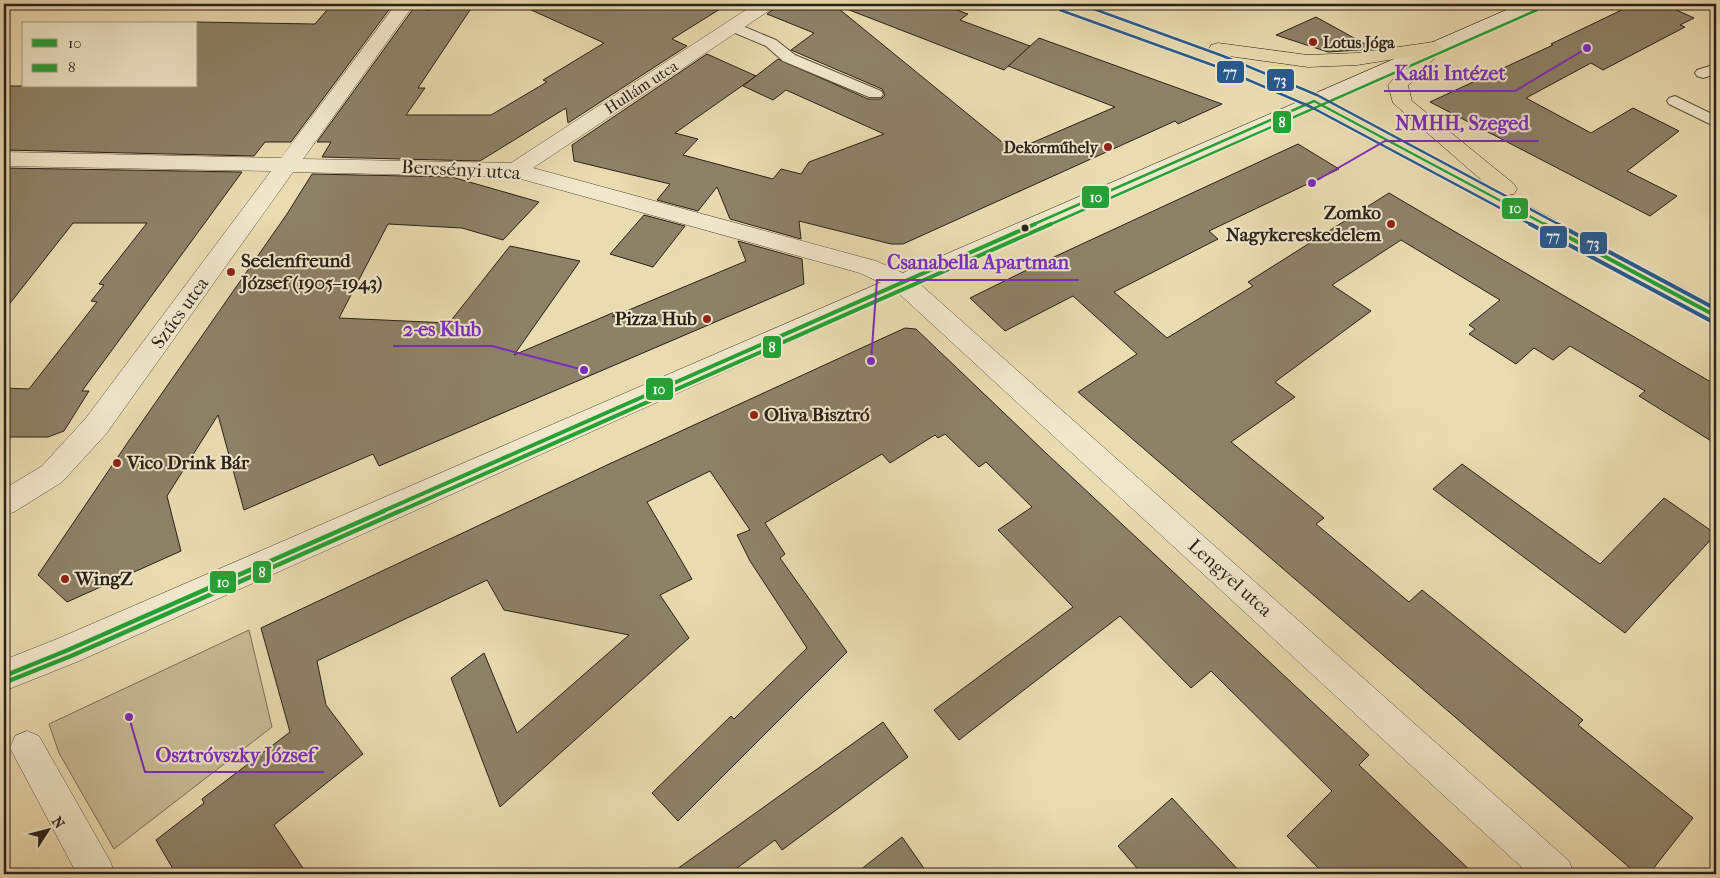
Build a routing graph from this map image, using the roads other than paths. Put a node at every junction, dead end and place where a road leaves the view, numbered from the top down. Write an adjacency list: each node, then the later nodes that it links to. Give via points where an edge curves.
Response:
1 (406, 4): 13 (street, Szűcs utca)
2 (768, 4): 5 (street, Hullám utca)
3 (1062, 4): 6 (main road)
4 (1534, 4): 7 (street)
5 (733, 26): 8 (lane, via 771,43 790,58); 14 (street, Hullám utca)
6 (1175, 44): 7 (main road, via 1308,61 1357,59); 9 (main road)
7 (1433, 48): 9 (street); 15 (main road, via 1398,84 1403,103)
8 (875, 94)
9 (1314, 101): 15 (main road); 16 (street)
10 (1675, 101): 11 (lane)
11 (1716, 122)
12 (4, 160): 13 (street, Bercsényi utca)
13 (290, 164): 14 (street, Bercsényi utca); 18 (street, Szűcs utca, via 96,426 52,474)
14 (515, 170): 16 (street, Bercsényi utca, via 868,267)
15 (1556, 229): 17 (main road)
16 (904, 283): 19 (street); 22 (street, Lengyel utca)
17 (1716, 316)
18 (4, 503)
19 (4, 676)
20 (27, 748): 21 (street)
21 (97, 874)
22 (1556, 874)

